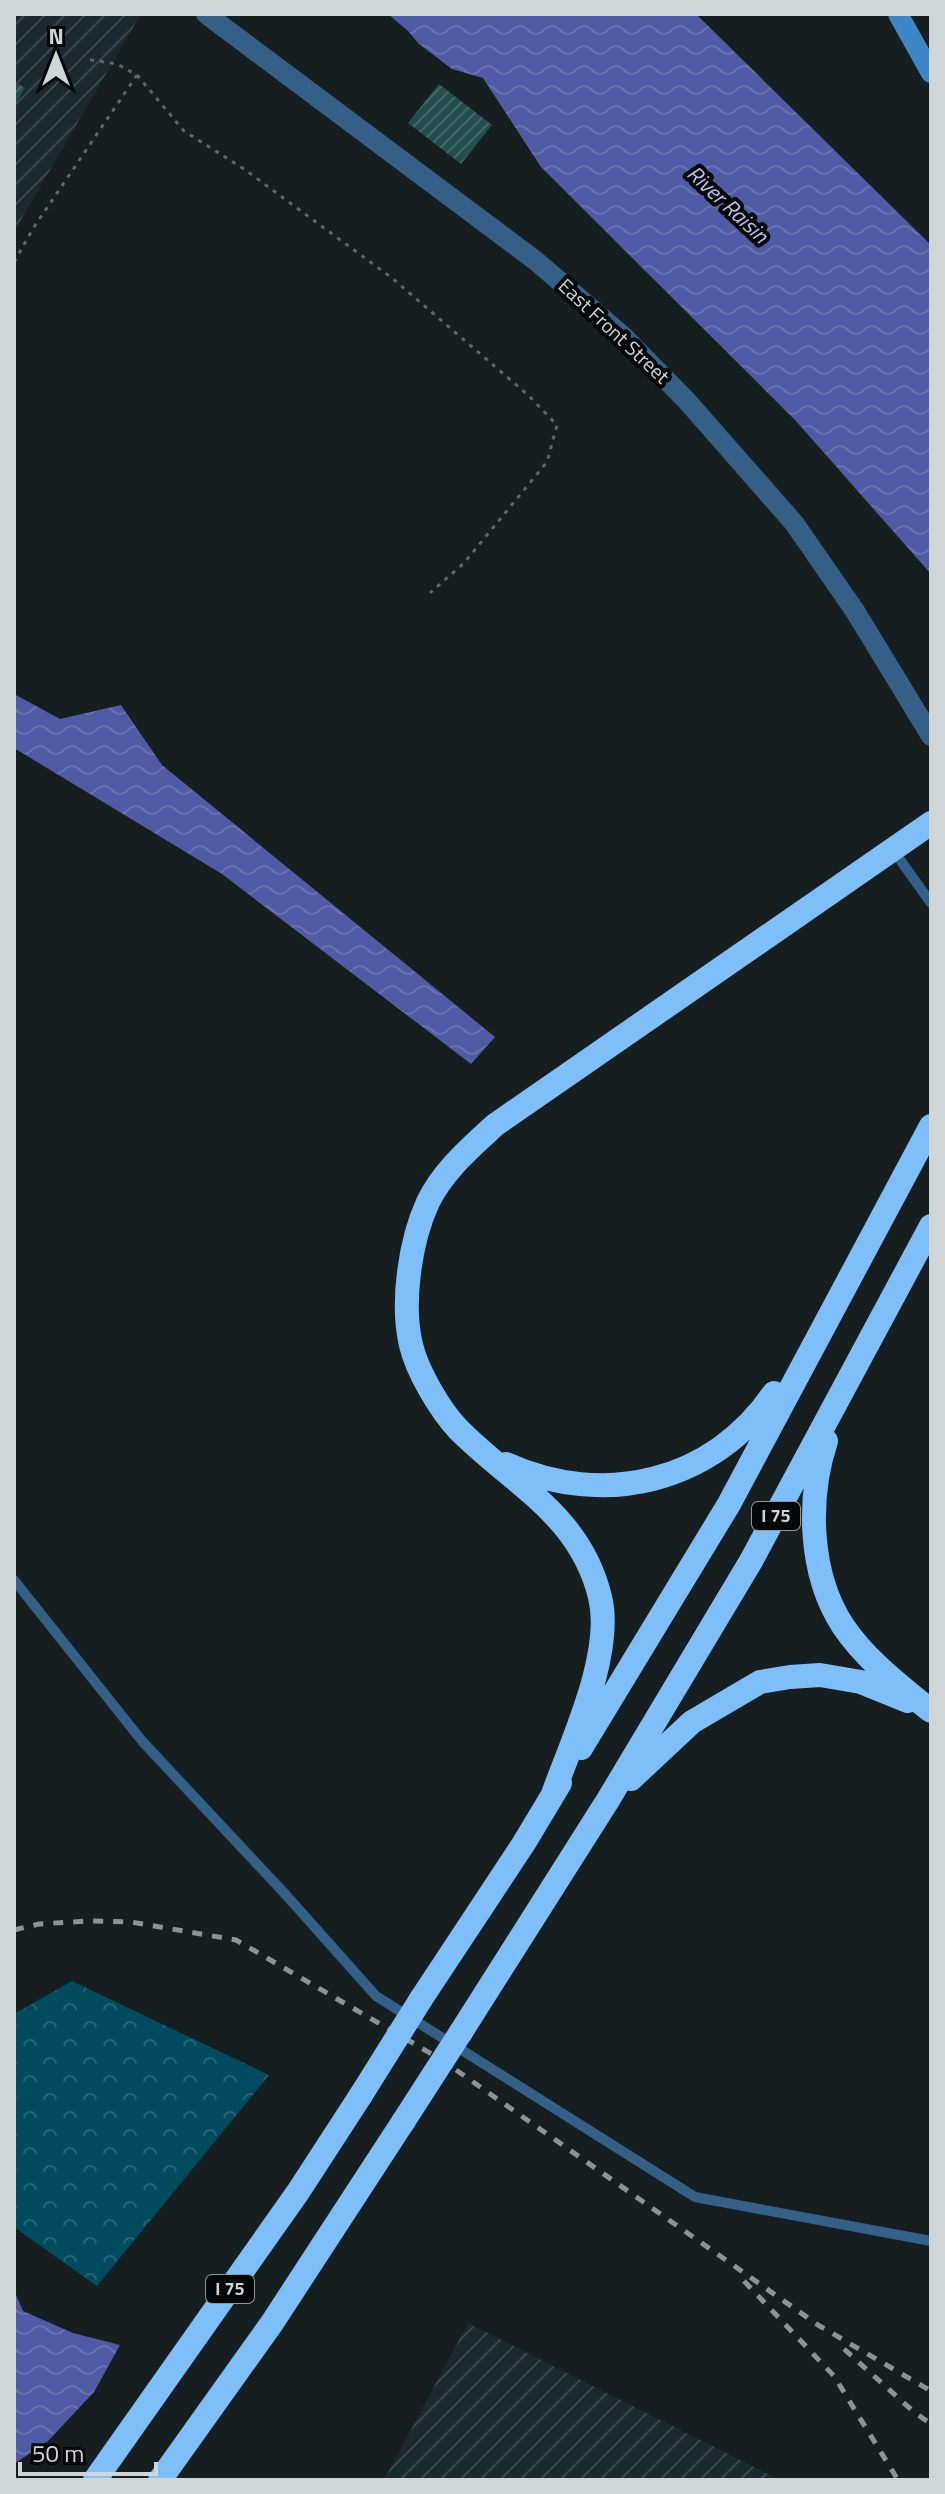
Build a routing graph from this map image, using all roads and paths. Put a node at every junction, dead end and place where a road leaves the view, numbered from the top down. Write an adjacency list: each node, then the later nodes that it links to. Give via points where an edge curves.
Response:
1 (206, 14): 8 (street, East Front Street, via 536,261 623,336 794,523)
2 (898, 14): 4 (main road)
3 (85, 59): 5 (path, via 117,64)
4 (931, 73)
5 (137, 75): 6 (path); 7 (path, via 184,131 392,278 557,425 547,462 464,563)
6 (14, 262)
7 (430, 593)
8 (931, 736)
9 (931, 823): 10 (highway)
10 (892, 849): 11 (lane); 16 (highway, via 495,1125 445,1176 428,1202 414,1244 407,1293 411,1345 429,1387 456,1427)
11 (931, 903)
12 (931, 1126): 14 (highway, I 75)
13 (931, 1226): 15 (highway, I 75)
14 (834, 1306): 16 (highway, via 746,1430 684,1470 637,1483 573,1483 524,1472); 19 (highway, I 75, via 729,1504)
15 (865, 1350): 18 (highway, via 819,1464 814,1516 821,1573 843,1626 866,1654); 20 (highway, I 75, via 751,1561)
16 (488, 1455): 19 (highway, via 559,1518 601,1598 603,1644)
17 (14, 1580): 21 (lane, via 142,1741 376,1996 695,2197)
18 (931, 1711): 20 (highway, via 861,1682 820,1675 760,1682 692,1722)
19 (553, 1794): 22 (highway, I 75, bridge, via 289,2204)
20 (608, 1800): 23 (highway, I 75, bridge, via 272,2323)
21 (931, 2241)
22 (95, 2480)
23 (160, 2480)

